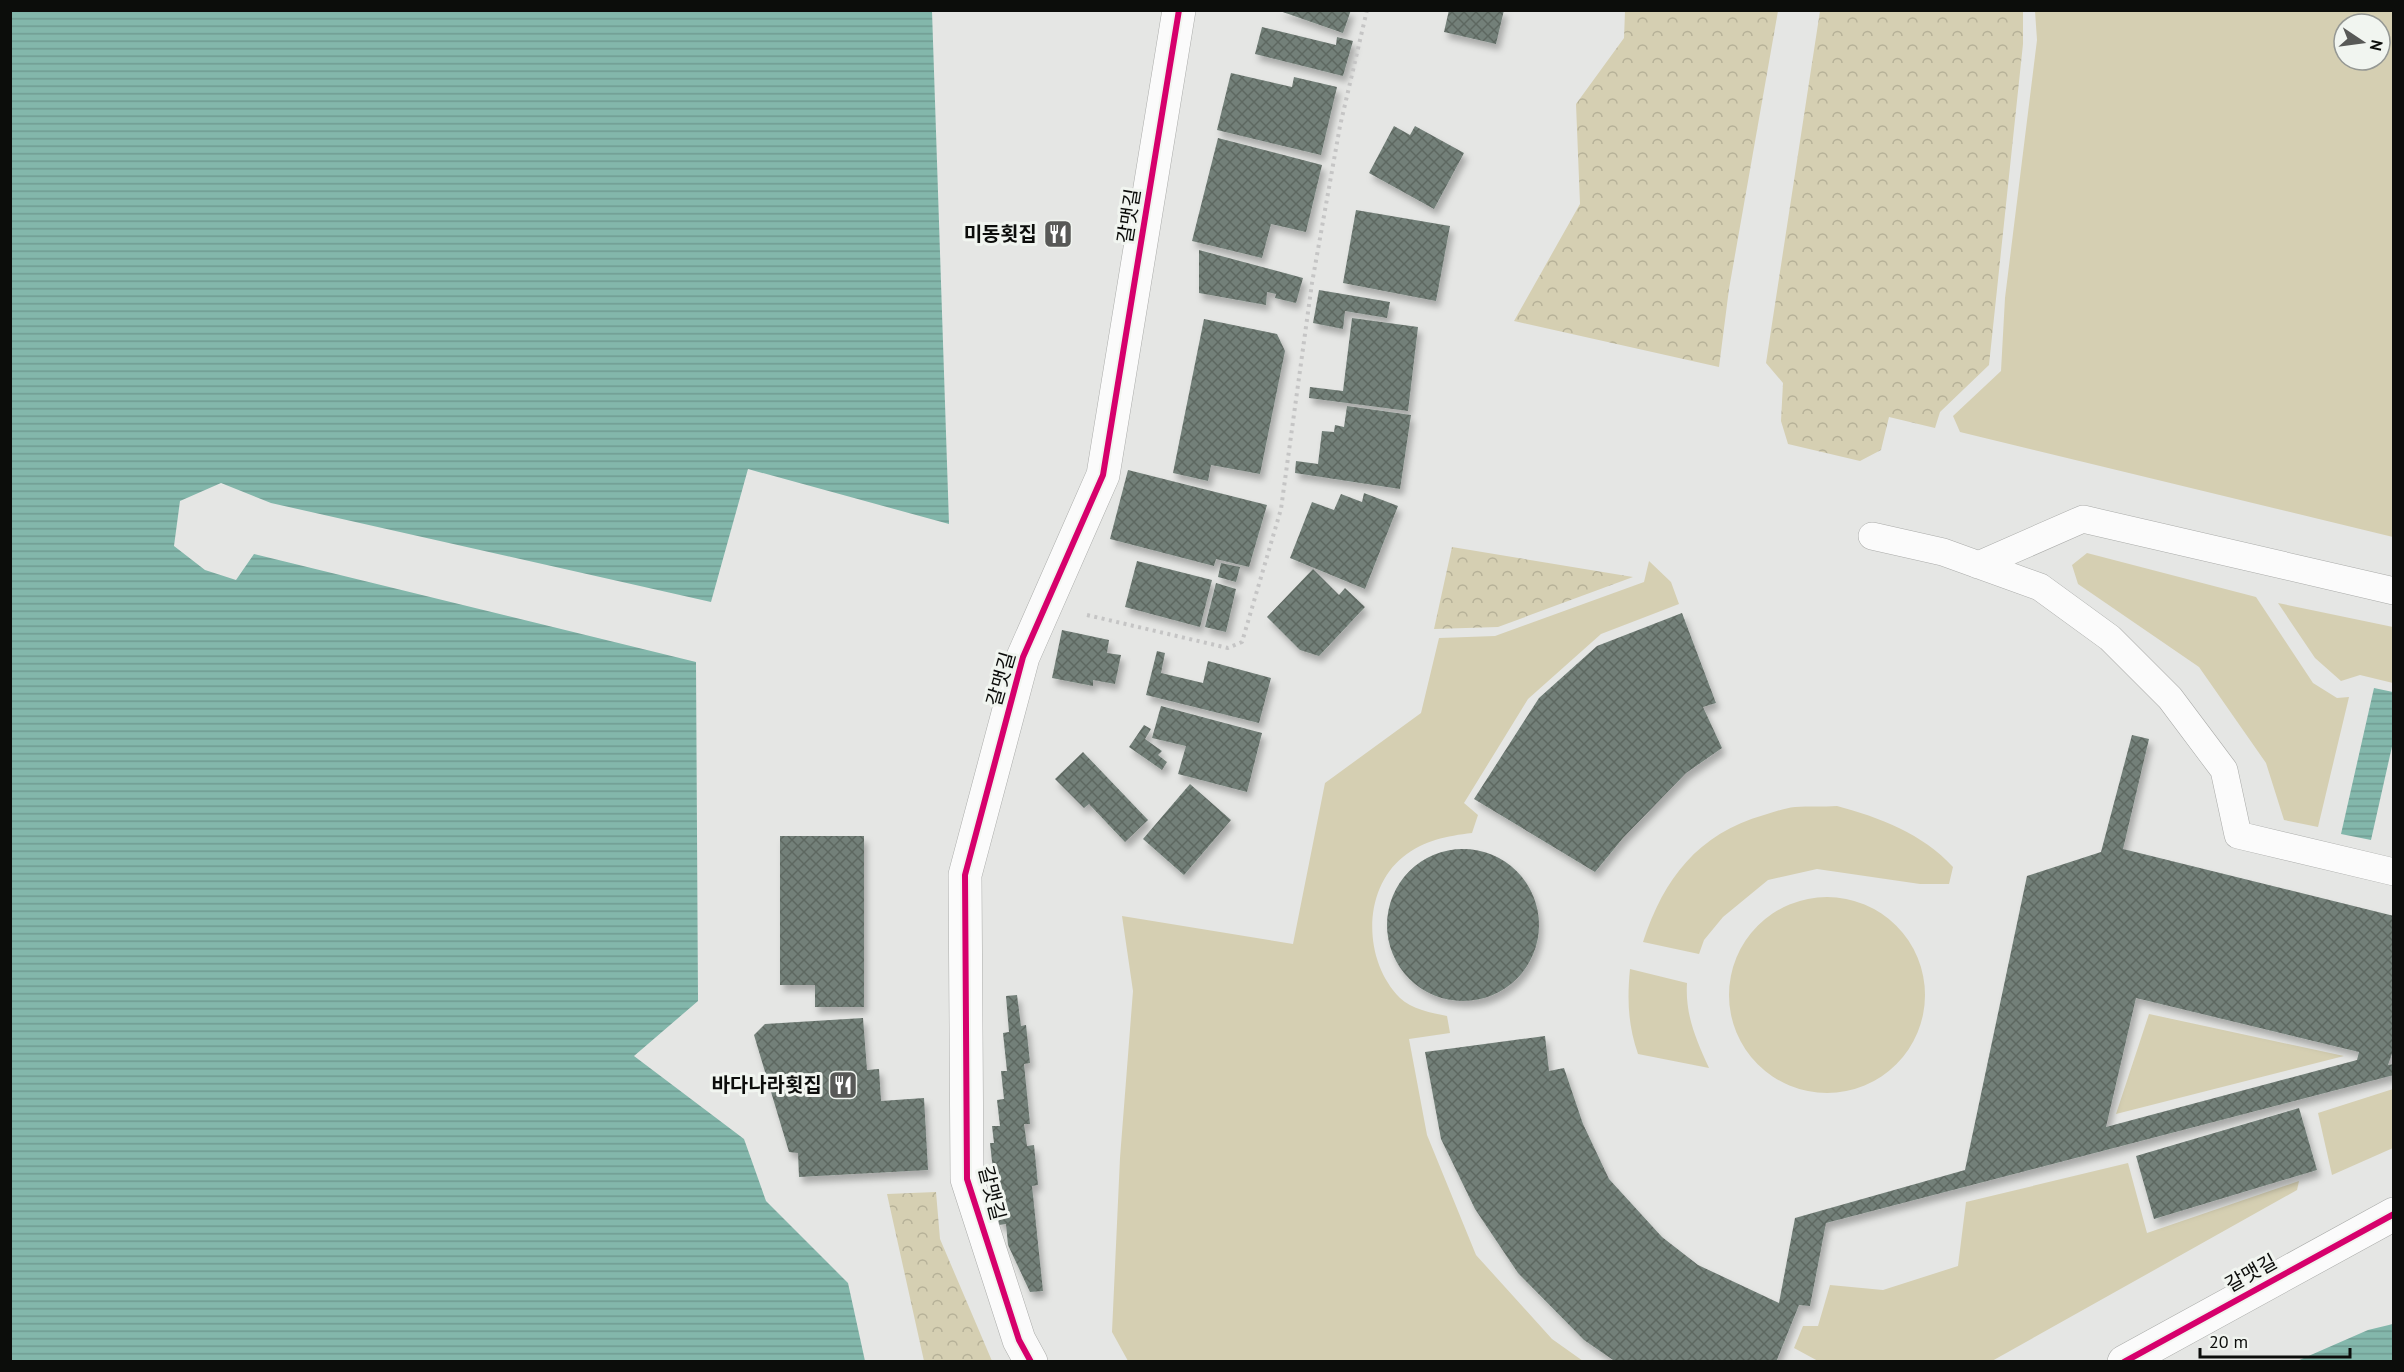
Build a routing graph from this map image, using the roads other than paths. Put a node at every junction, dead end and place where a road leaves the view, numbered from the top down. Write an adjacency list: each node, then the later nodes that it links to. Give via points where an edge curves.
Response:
1 (1179, 10): 7 (street, 갈맷길, via 1103,475 1023,657 965,875 967,1179 1019,1340)
2 (1872, 536): 3 (lane)
3 (1978, 564): 4 (lane, via 2083,519); 5 (lane, via 2040,587 2110,638 2170,698 2224,770 2238,835)
4 (2394, 591)
5 (2394, 872)
6 (2394, 1215): 8 (street, 갈맷길)
7 (1031, 1362)
8 (2124, 1362)

